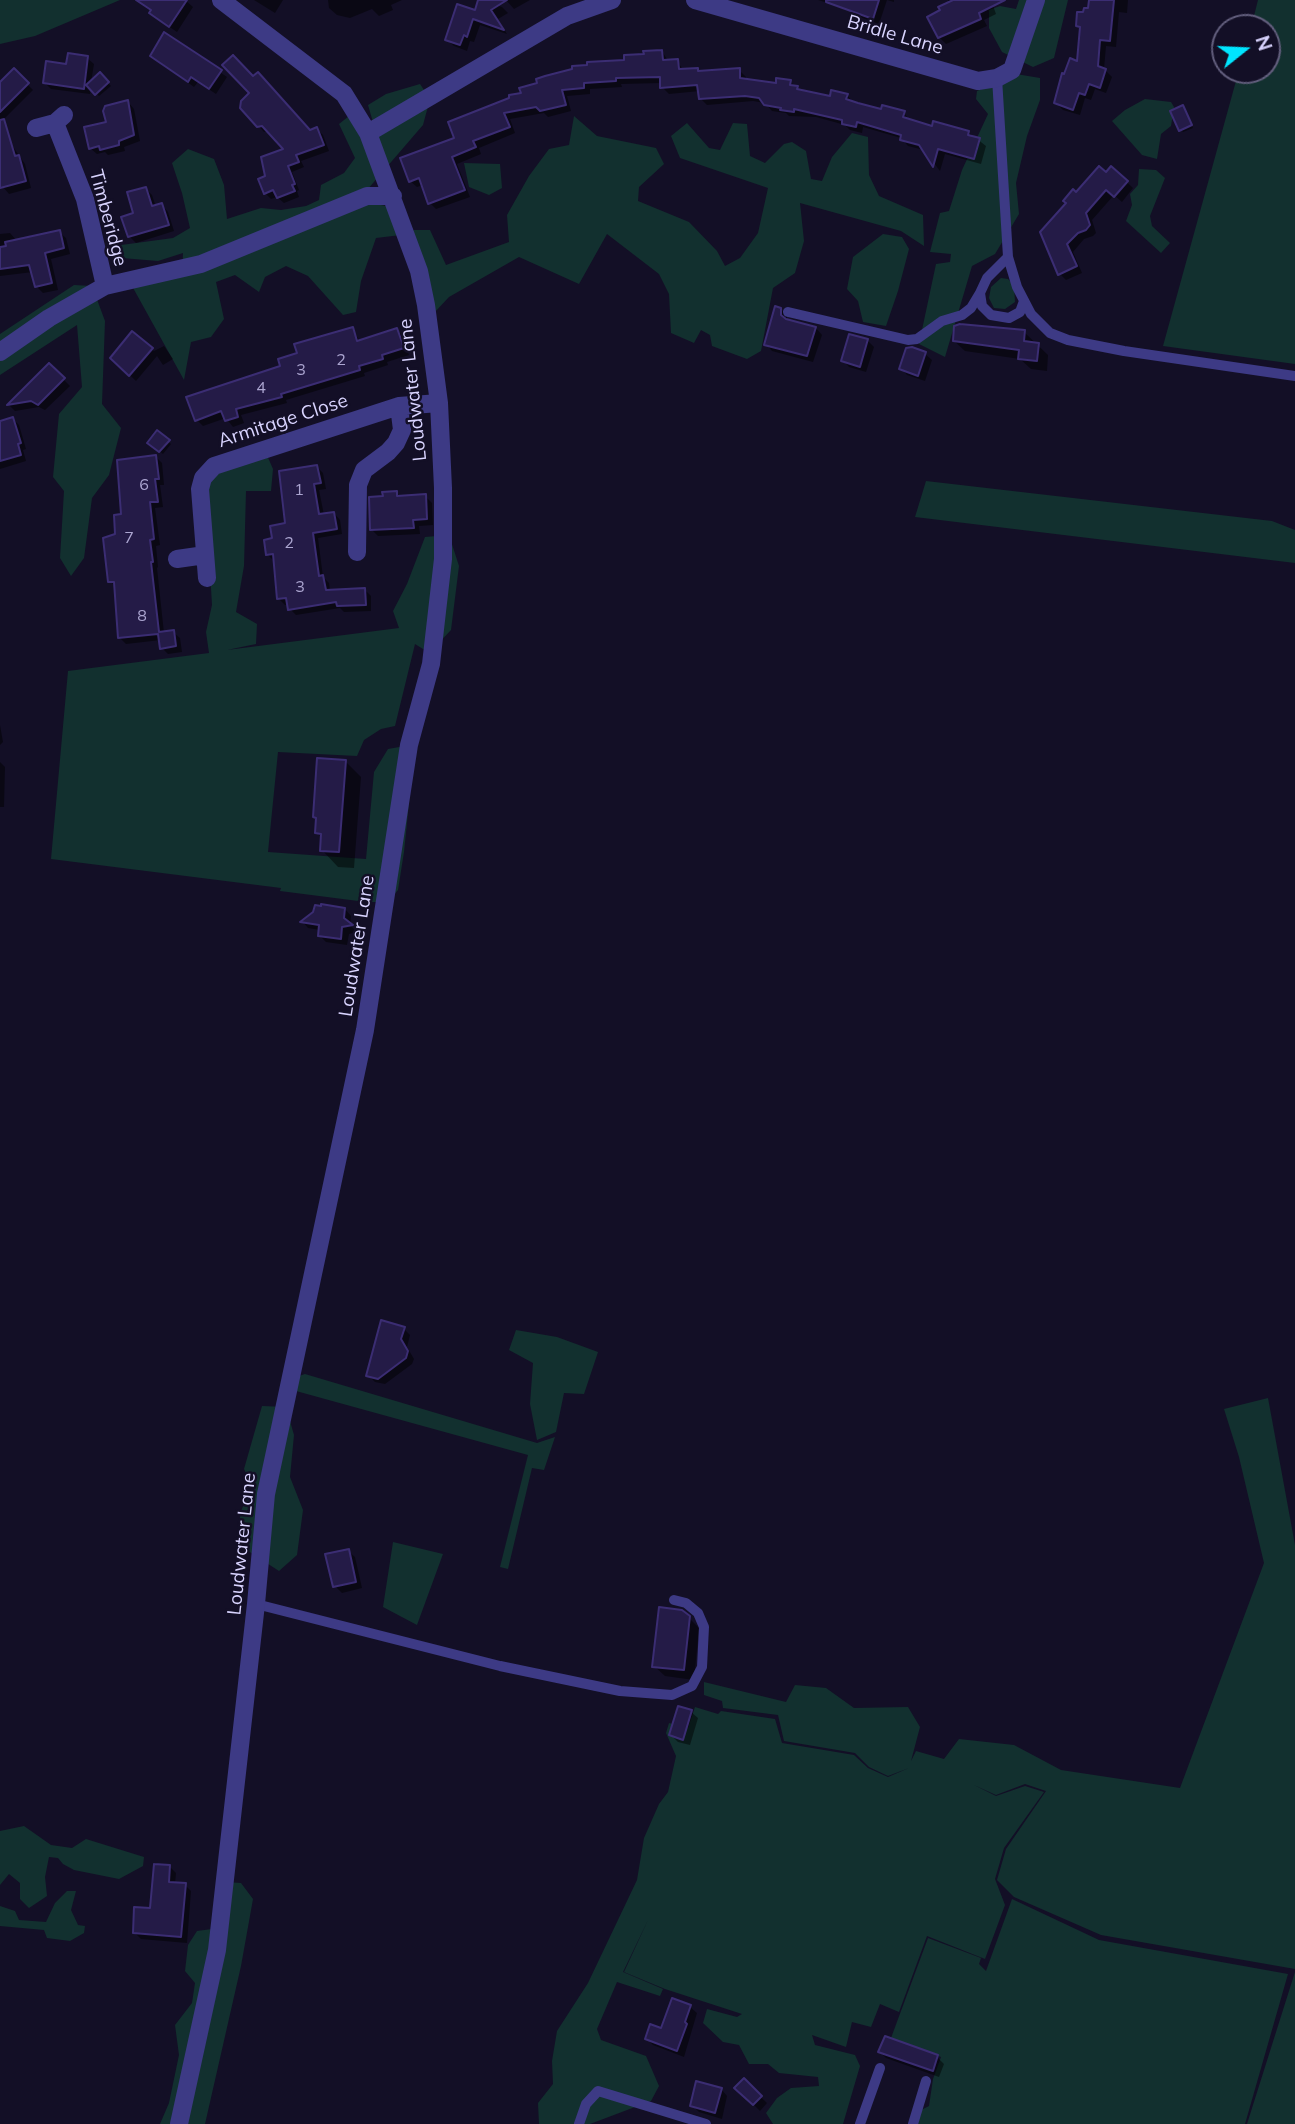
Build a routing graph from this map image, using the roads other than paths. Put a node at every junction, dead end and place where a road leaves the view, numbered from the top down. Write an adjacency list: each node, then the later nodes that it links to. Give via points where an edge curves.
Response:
1 (220, 0): 7 (street, Loudwater Lane, via 344,94)
2 (612, 0): 7 (street, via 567,16)
3 (695, 0): 5 (street, Bridle Lane, via 978,81)
4 (1036, 0): 5 (street, via 1012,70)
5 (997, 78): 9 (lane)
6 (36, 128): 10 (street, Timberidge, via 59,119 85,199)
7 (369, 133): 8 (street, Loudwater Lane)
8 (393, 196): 10 (street, via 367,195 201,264); 16 (street, Loudwater Lane, via 419,271)
9 (1008, 257): 11 (lane, via 987,278); 12 (lane)
10 (104, 286): 14 (street)
11 (980, 293): 12 (lane, via 982,306 990,315 1009,318 1020,312); 13 (lane, via 962,316 943,321 917,340)
12 (1024, 300): 15 (lane, via 1050,333 1068,340)
13 (788, 312)
14 (0, 352)
15 (1295, 376)
16 (439, 403): 17 (street, Armitage Close); 23 (street, Loudwater Lane, via 443,559 430,664 409,745 365,1031 266,1494)
17 (399, 406): 18 (street, via 402,430 396,443 364,470 358,485); 19 (street, Armitage Close, via 214,466 200,489)
18 (357, 552)
19 (205, 555): 20 (street); 21 (street, Armitage Close)
20 (177, 559)
21 (207, 578)
22 (674, 1600): 23 (lane, via 698,1613 704,1627 702,1667 692,1686 672,1695 620,1691 500,1666)
23 (256, 1604): 26 (street, Loudwater Lane, via 217,1950)
24 (880, 2068): 29 (lane)
25 (926, 2081): 30 (lane)
26 (179, 2124)
27 (579, 2124): 28 (lane, via 586,2104 598,2091)
28 (706, 2124)
29 (860, 2124)
30 (913, 2124)

